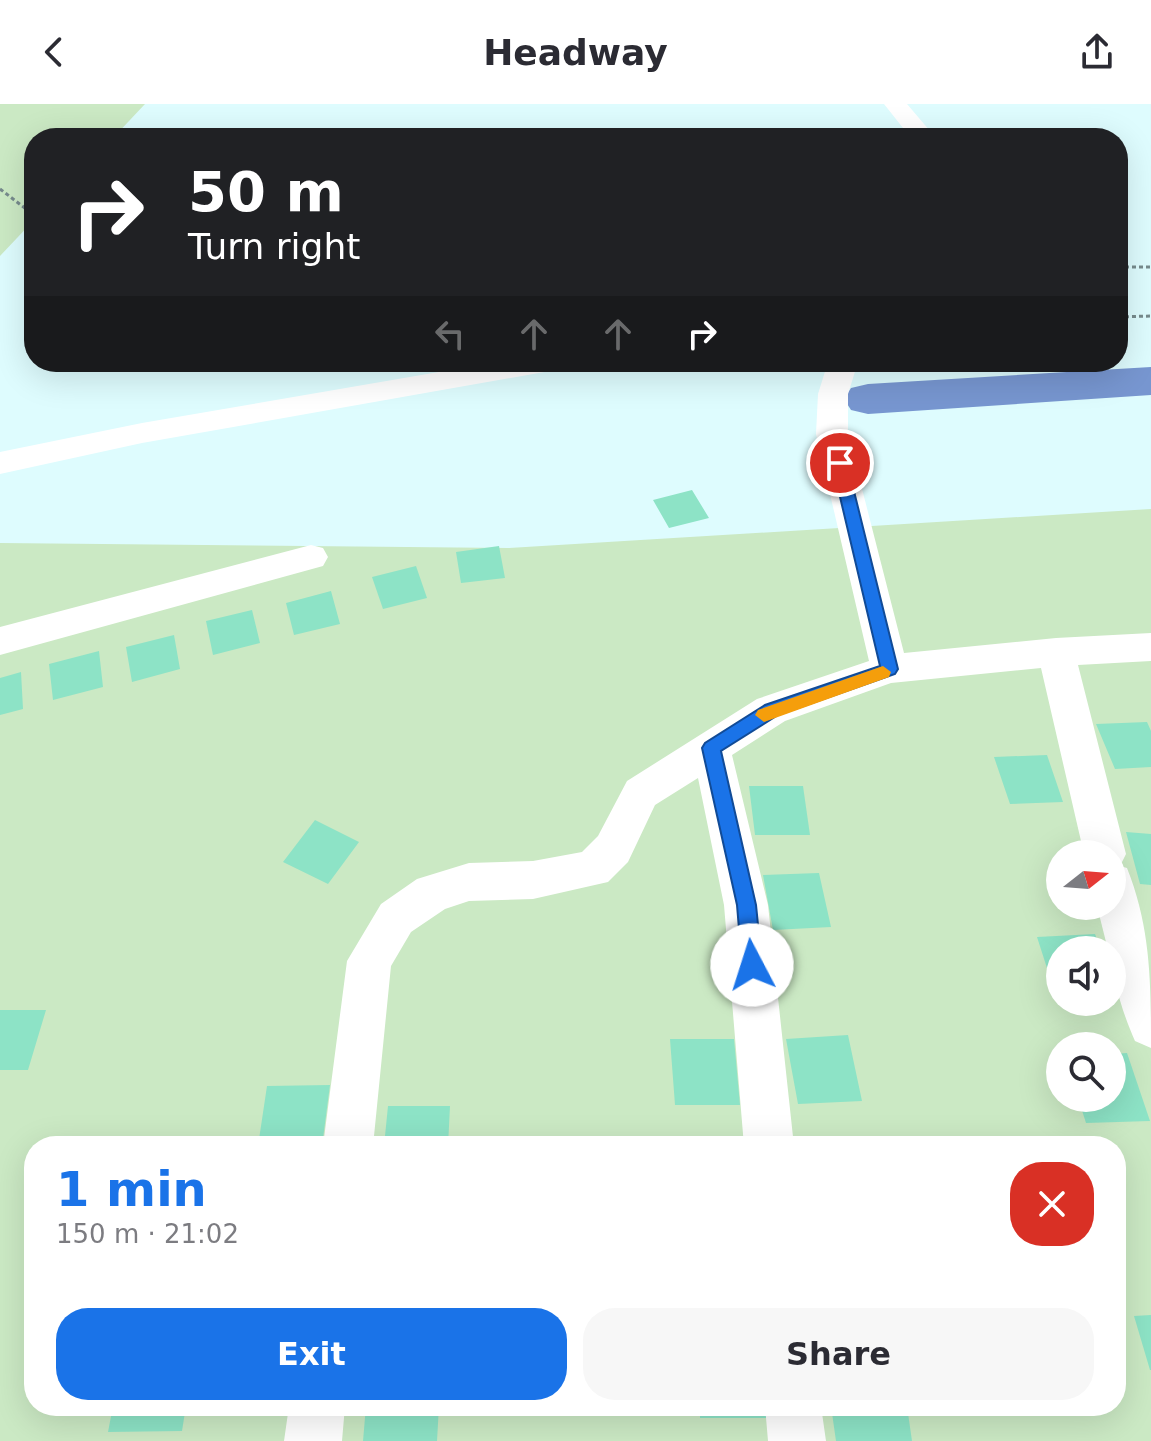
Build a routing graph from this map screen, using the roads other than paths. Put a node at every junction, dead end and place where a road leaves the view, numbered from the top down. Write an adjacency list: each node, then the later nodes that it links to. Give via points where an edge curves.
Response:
1 (895, 104): 2 (street)
2 (915, 128)
3 (493, 372): 5 (street)
4 (840, 372): 10 (street, via 833,394 832,434)
5 (0, 463)
6 (311, 557): 7 (street)
7 (0, 641)
8 (1151, 647): 9 (street)
9 (1056, 652): 10 (street); 12 (street)
10 (889, 669): 11 (street, via 771,710)
11 (711, 748): 15 (street, via 641,793 613,849 593,869 533,880 469,882 432,893 396,918 369,961); 16 (street, via 746,905)
12 (1102, 840)
13 (1122, 920): 14 (street)
14 (1151, 1025)
15 (349, 1136)
16 (768, 1136)
17 (316, 1416): 19 (street)
18 (794, 1416): 20 (street)
19 (313, 1441)
20 (797, 1441)

